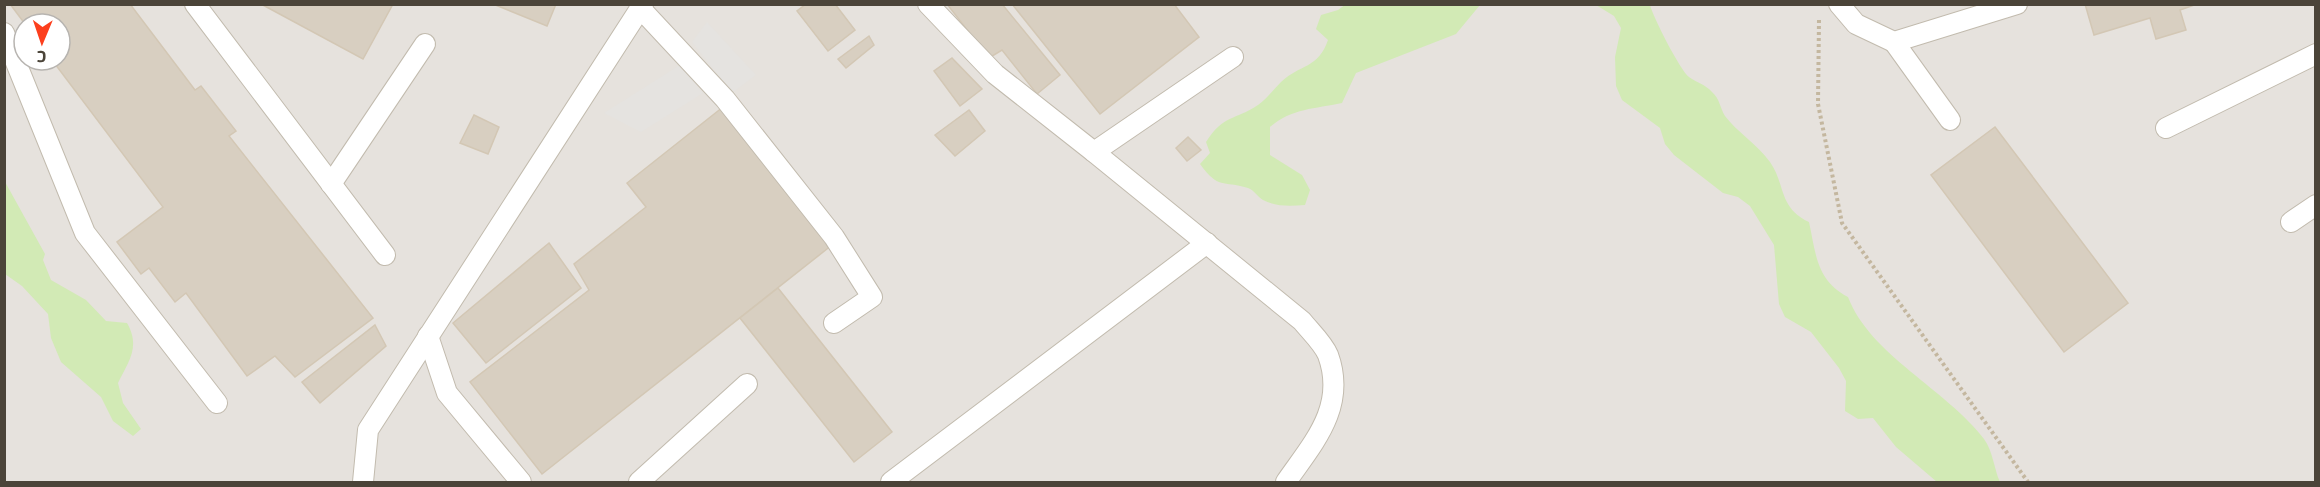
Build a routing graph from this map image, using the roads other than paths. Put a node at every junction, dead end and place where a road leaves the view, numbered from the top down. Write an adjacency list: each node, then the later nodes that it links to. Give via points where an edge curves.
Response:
1 (195, 4): 14 (lane)
2 (928, 4): 13 (lane, via 995,74)
3 (1839, 4): 7 (lane, via 1856,24)
4 (2017, 4): 7 (lane)
5 (642, 7): 19 (lane, via 733,108 834,237 872,297); 20 (lane)
6 (4, 33): 22 (lane, via 85,233)
7 (1894, 42): 11 (lane)
8 (424, 44): 14 (lane)
9 (2316, 54): 12 (lane)
10 (1233, 57): 13 (lane)
11 (1950, 120)
12 (2166, 128)
13 (1094, 152): 17 (lane)
14 (331, 184): 18 (lane)
15 (2316, 205): 16 (lane)
16 (2291, 222)
17 (1207, 243): 26 (lane); 27 (lane, via 1302,321 1328,354 1334,394 1326,424)
18 (385, 255)
19 (834, 322)
20 (429, 336): 23 (lane, via 368,430); 24 (lane, via 447,393)
21 (747, 384): 25 (lane)
22 (217, 403)
23 (363, 483)
24 (521, 483)
25 (639, 483)
26 (891, 483)
27 (1286, 483)

